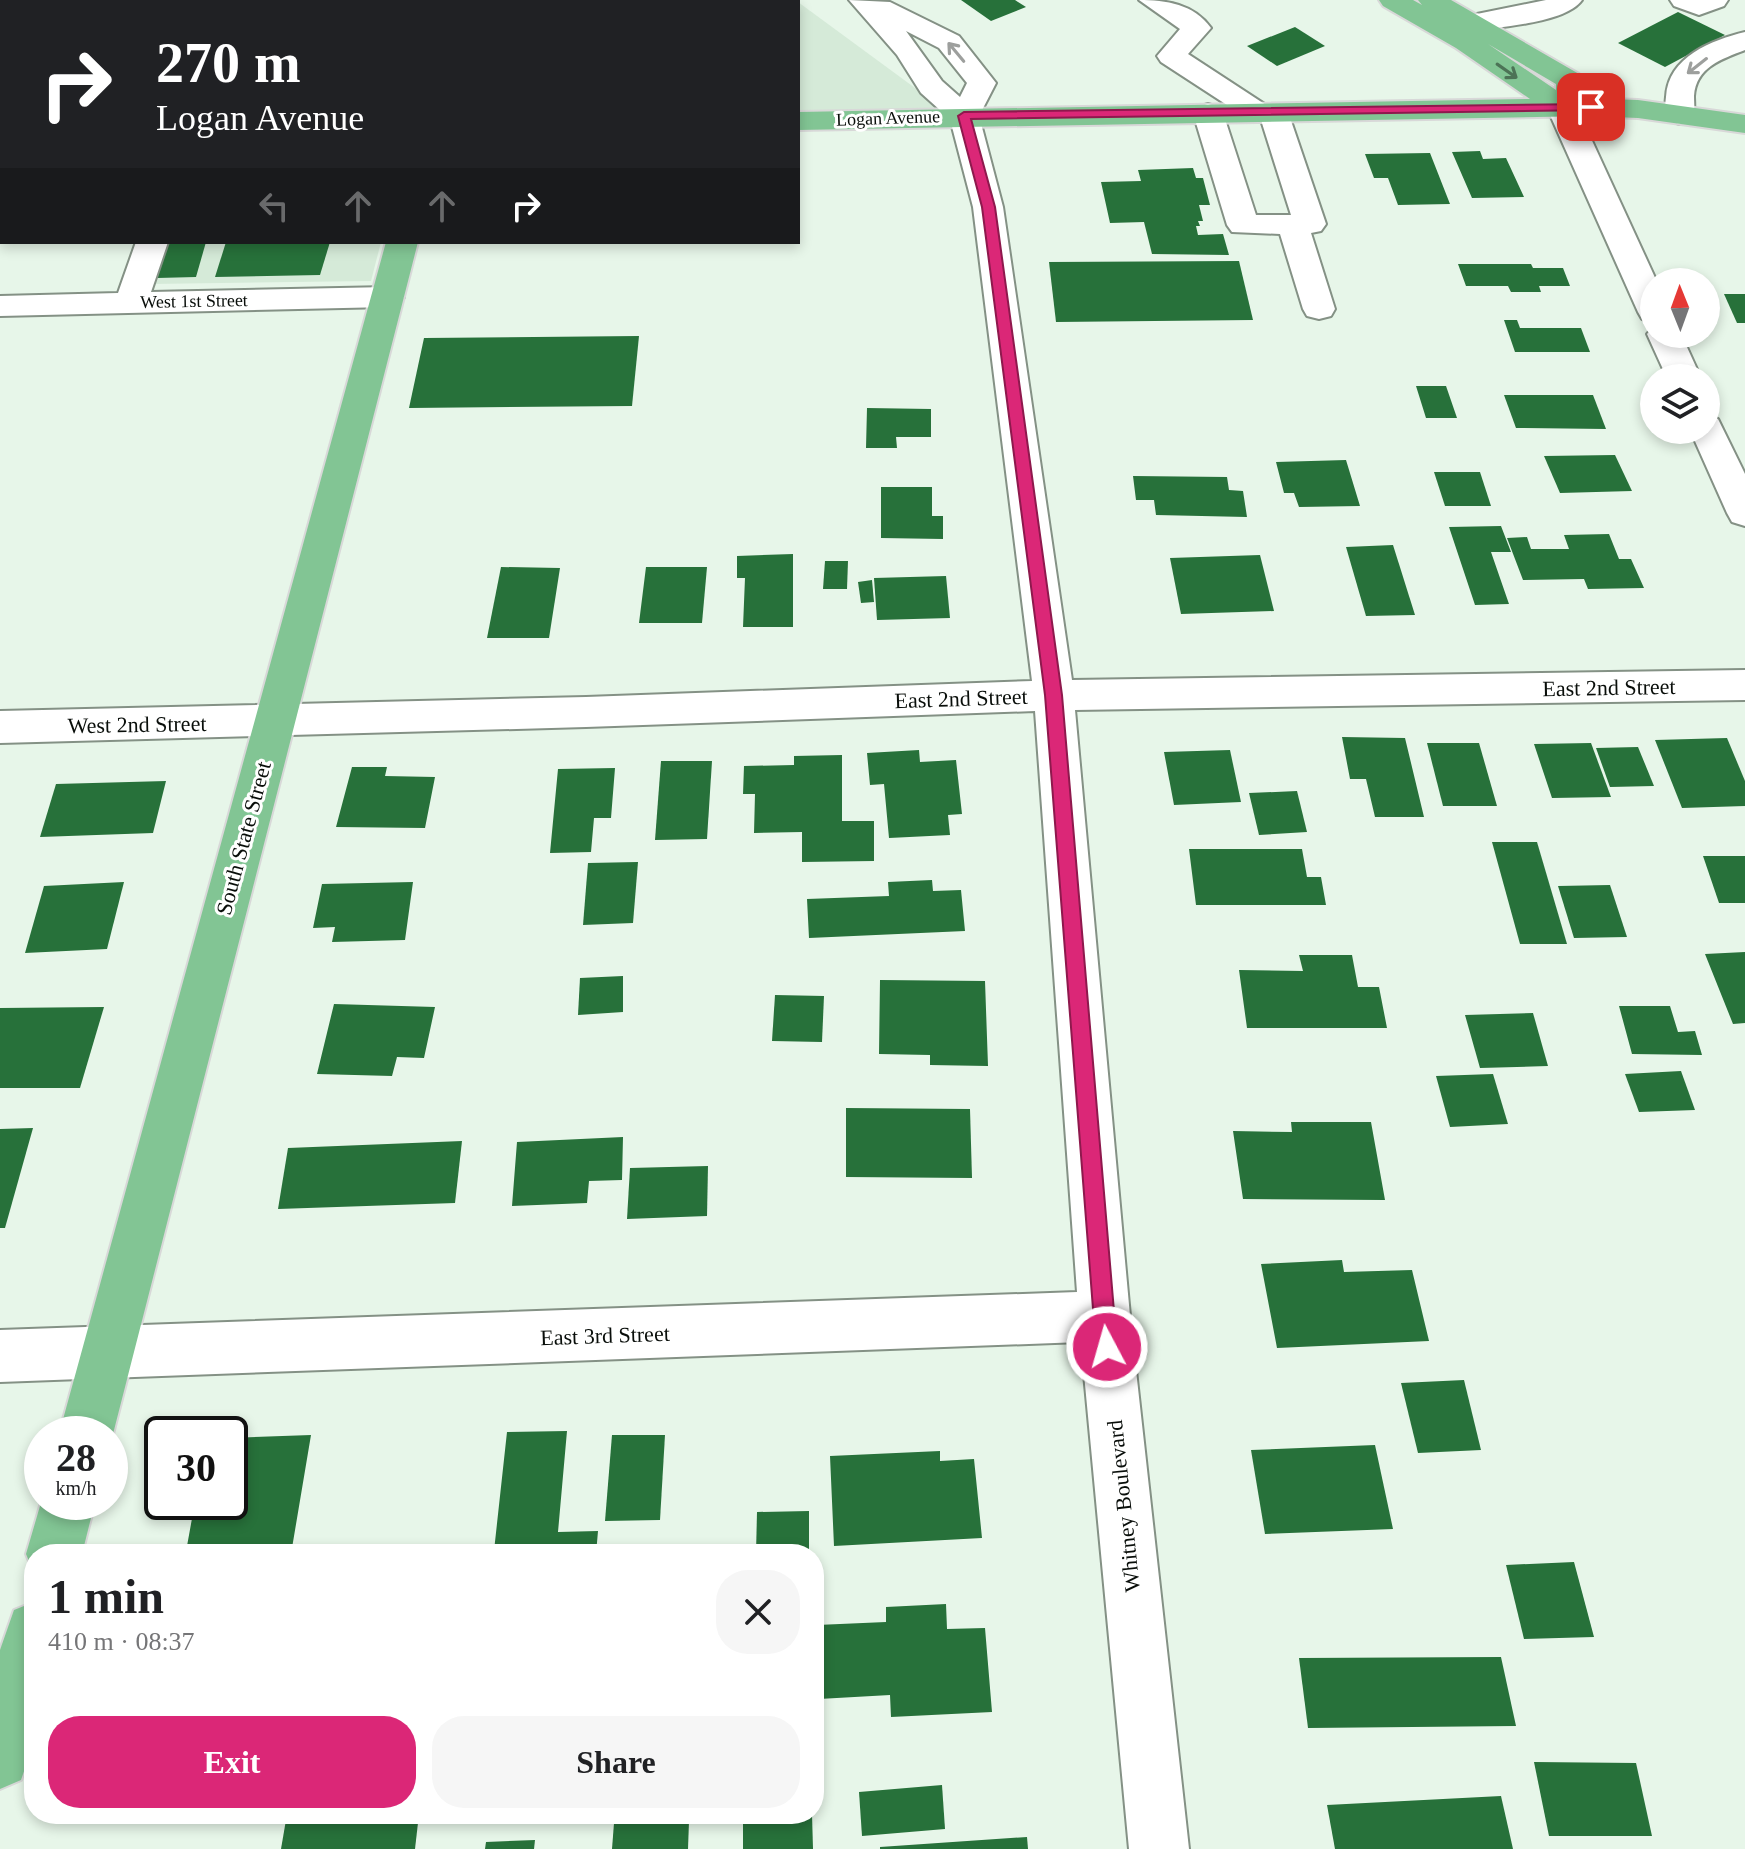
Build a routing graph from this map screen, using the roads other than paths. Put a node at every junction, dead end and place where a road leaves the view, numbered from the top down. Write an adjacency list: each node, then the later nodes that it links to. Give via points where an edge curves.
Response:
1 (863, 0): 14 (street, via 908,51 931,87); 14 (street, one-way to 1, via 982,83 949,42)
2 (1153, 0): 11 (street, via 1197,28 1171,56)
3 (1393, 0): 10 (main road, one-way to 10)
4 (1432, 0): 8 (main road)
5 (1568, 0): 8 (street, via 1547,10)
6 (1684, 0): 7 (street, via 1699,7)
7 (1714, 0)
8 (1472, 23): 10 (main road, via 1569,80)
9 (1745, 40): 13 (street, one-way to 13, via 1685,75)
10 (1562, 108): 11 (main road, Logan Avenue); 13 (main road, Logan Avenue); 20 (street)
11 (1265, 112): 12 (main road, Logan Avenue); 17 (street, via 1310,224)
12 (1208, 113): 14 (main road, Logan Avenue); 17 (street, via 1243,225)
13 (1680, 115): 16 (main road, Logan Avenue)
14 (964, 116): 15 (main road, Logan Avenue); 28 (street, Whitney Boulevard, via 988,207)
15 (800, 121)
16 (1745, 124)
17 (1293, 225): 24 (street)
18 (151, 244): 22 (street)
19 (401, 244): 21 (main road, South State Street)
20 (1640, 281)
21 (388, 297): 22 (street, West 1st Street); 29 (main road, South State Street)
22 (131, 302): 23 (street, West 1st Street)
23 (0, 306)
24 (1319, 309)
25 (1714, 444): 26 (street)
26 (1745, 513)
27 (1745, 685): 28 (street, East 2nd Street)
28 (1054, 695): 29 (street, East 2nd Street); 31 (street, Whitney Boulevard)
29 (273, 721): 30 (street, West 2nd Street); 32 (main road, South State Street)
30 (0, 727)
31 (1104, 1316): 32 (street, East 3rd Street); 39 (street, Whitney Boulevard)
32 (107, 1354): 33 (street, East 3rd Street); 34 (main road, South State Street)
33 (0, 1356)
34 (91, 1416)
35 (63, 1520): 36 (main road)
36 (57, 1544)
37 (24, 1668): 38 (main road)
38 (0, 1759)
39 (1159, 1849)

